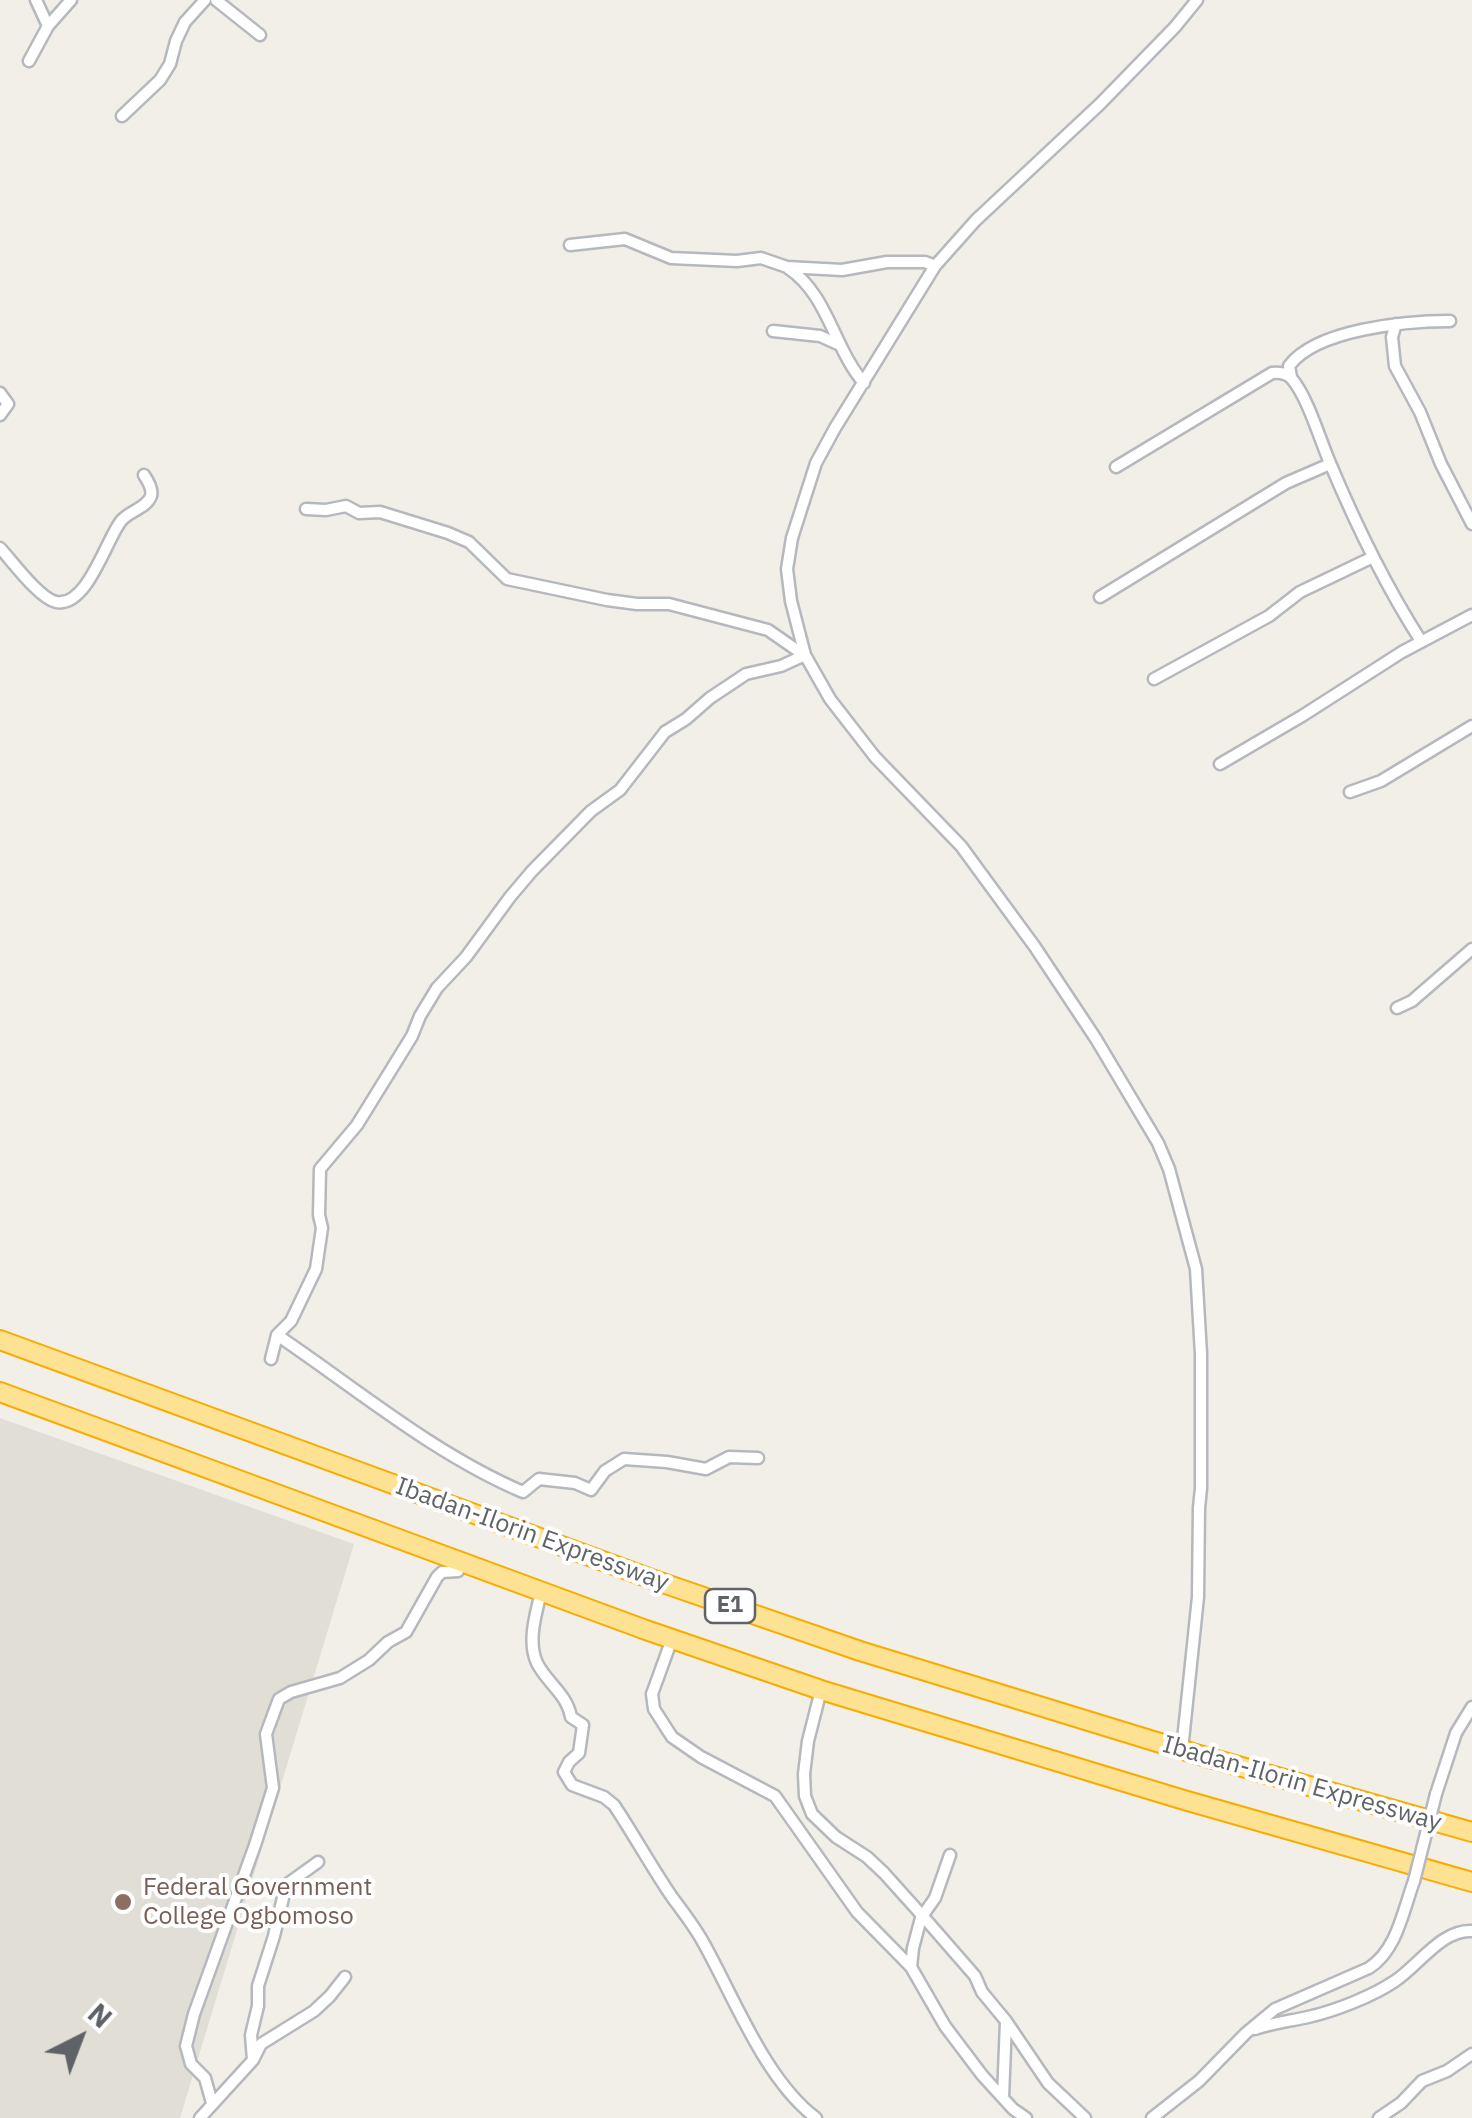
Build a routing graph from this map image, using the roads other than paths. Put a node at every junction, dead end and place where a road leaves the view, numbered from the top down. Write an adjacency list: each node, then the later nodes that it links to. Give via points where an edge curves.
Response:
1 (36, 0): 6 (street)
2 (70, 0): 6 (street)
3 (204, 0): 9 (street, via 185,22 160,80)
4 (216, 0): 7 (street)
5 (1190, 3): 11 (street, via 1100,104)
6 (48, 26): 8 (street)
7 (260, 35)
8 (29, 61)
9 (122, 116)
10 (570, 245): 12 (street, via 625,239 671,258 761,258)
11 (935, 266): 12 (street); 18 (street)
12 (787, 267): 16 (street, via 811,289)
13 (1450, 321): 14 (street)
14 (1396, 324): 17 (street, via 1297,355); 25 (street, via 1394,366)
15 (773, 330): 16 (street)
16 (840, 345): 18 (street)
17 (1291, 377): 21 (street); 22 (street, via 1272,372)
18 (864, 384): 31 (street, via 816,463 792,538 787,569)
19 (0, 393): 20 (street, via 8,404)
20 (0, 415)
21 (1330, 464): 27 (street); 28 (street)
22 (1116, 466)
23 (144, 475): 26 (street, via 151,487 148,501 120,522 75,597 54,602)
24 (306, 508): 31 (street, via 346,506 448,532 469,542 507,579 607,600 669,604 768,630)
25 (1472, 524)
26 (0, 548)
27 (1372, 557): 30 (street); 32 (street)
28 (1100, 597)
29 (1472, 615): 30 (street)
30 (1421, 641): 34 (street)
31 (804, 655): 38 (street, via 746,674 665,732 620,790 532,871 436,988 357,1125 320,1170 316,1270); 48 (street, via 874,757 961,846 1034,947 1118,1073 1170,1169 1196,1269 1201,1354 1198,1597)
32 (1154, 679)
33 (1472, 726): 35 (street)
34 (1220, 764)
35 (1350, 792)
36 (1472, 949): 37 (street)
37 (1397, 1008)
38 (278, 1336): 40 (street); 42 (street, via 440,1447 523,1492 539,1480 591,1490 624,1460 706,1469 729,1457)
39 (0, 1340): 48 (highway, Ibadan-Ilorin Expressway / E1, via 660,1582)
40 (270, 1359)
41 (0, 1392): 43 (highway, Ibadan-Ilorin Expressway / E1)
42 (758, 1458)
43 (461, 1562): 44 (highway, Ibadan-Ilorin Expressway / E1); 62 (street, via 458,1571 436,1577 406,1632 369,1660 279,1699 266,1734 273,1788 186,2046)
44 (541, 1592): 45 (highway, Ibadan-Ilorin Expressway / E1); 65 (street, via 532,1636 538,1664 571,1717 584,1725 579,1753 564,1772 572,1785 614,1805 692,1923 782,2083)
45 (672, 1639): 46 (highway, Ibadan-Ilorin Expressway / E1); 55 (street, via 652,1694 672,1736 775,1796 858,1912)
46 (821, 1690): 52 (highway, Ibadan-Ilorin Expressway / E1); 53 (street, via 804,1774 812,1814 867,1857)
47 (1472, 1707): 58 (street, bridge, via 1456,1733 1391,1946 1381,1960 1275,2009)
48 (1182, 1750): 49 (highway, Ibadan-Ilorin Expressway / E1)
49 (1472, 1832)
50 (950, 1855): 53 (street, via 936,1898)
51 (318, 1862): 60 (street, via 286,1885 258,1986)
52 (1472, 1882)
53 (922, 1916): 55 (street); 57 (street)
54 (1472, 1931): 58 (street, via 1457,1931 1393,1983 1362,1998)
55 (911, 1966): 61 (street, via 945,2026)
56 (345, 1977): 60 (street, via 314,2011 262,2044)
57 (1006, 2021): 61 (street); 67 (street, via 1048,2083)
58 (1246, 2033): 68 (street)
59 (1472, 2054): 69 (street, via 1422,2081)
60 (253, 2060): 62 (street)
61 (1002, 2098): 63 (street)
62 (212, 2104): 64 (street)
63 (1014, 2113): 66 (street)
64 (200, 2118)
65 (816, 2118)
66 (1026, 2118)
67 (1084, 2118)
68 (1152, 2118)
69 (1380, 2118)

